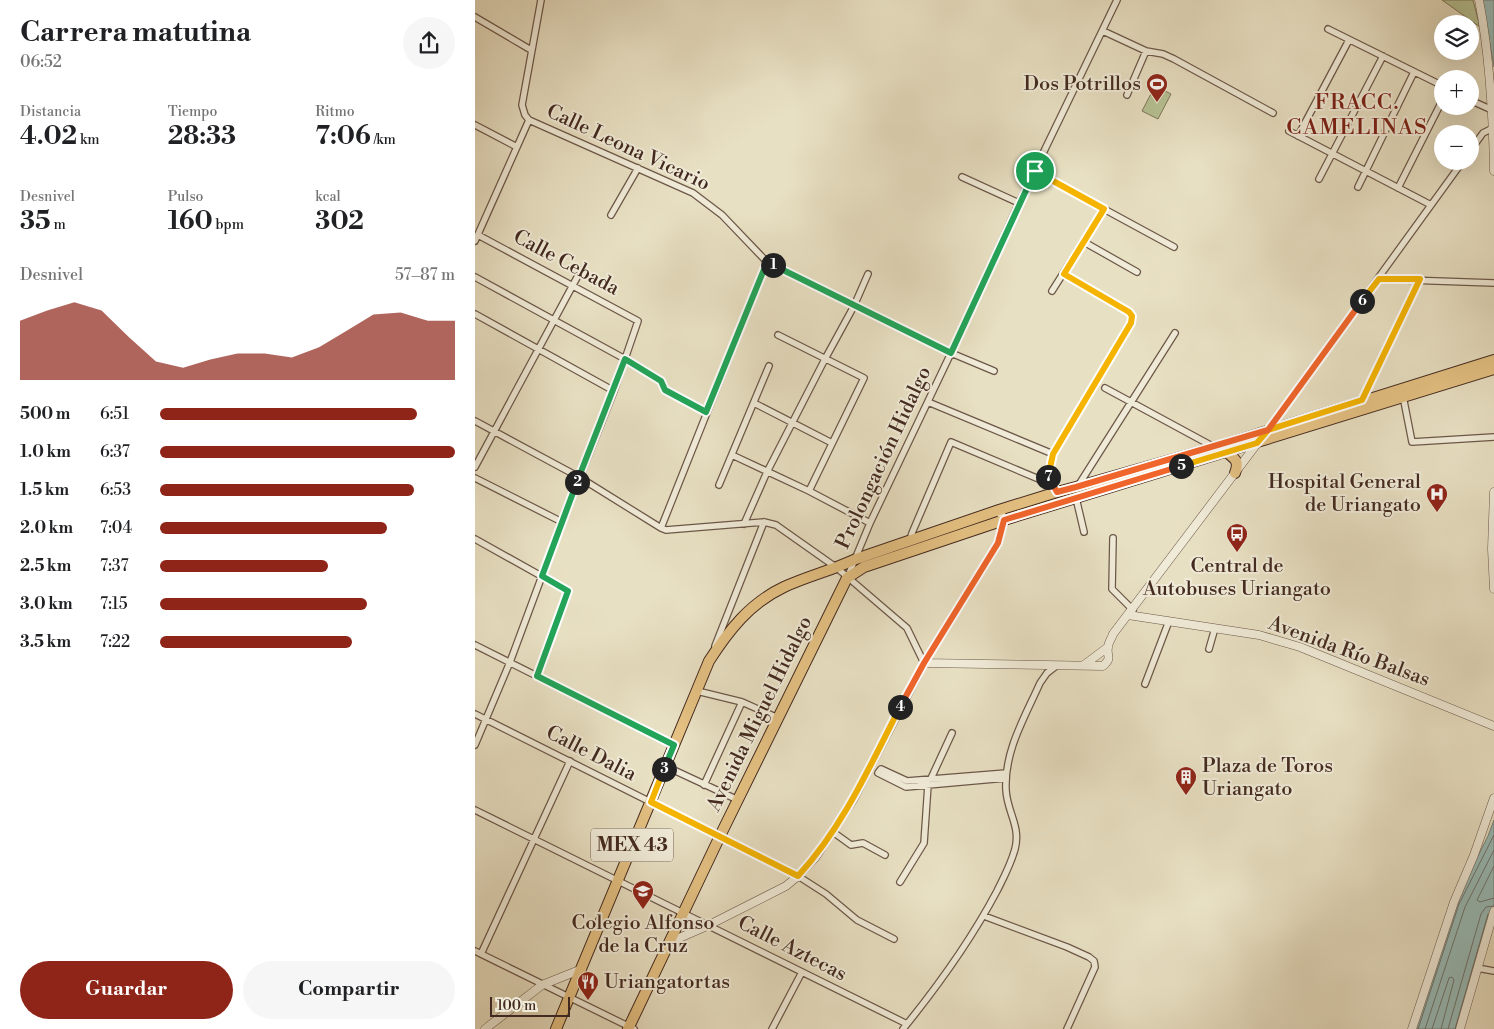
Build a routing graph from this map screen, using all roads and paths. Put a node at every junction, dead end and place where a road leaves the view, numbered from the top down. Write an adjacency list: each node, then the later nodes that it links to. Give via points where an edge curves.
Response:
1 (541, 0): 8 (street)
2 (1116, 0): 6 (street, Prolongación Hidalgo)
3 (1479, 0): 15 (street, via 1489,62)
4 (475, 17): 8 (street)
5 (1328, 29): 7 (street)
6 (1103, 31): 9 (street); 29 (street, Prolongación Hidalgo)
7 (1349, 40): 10 (street); 22 (street)
8 (531, 50): 18 (street, via 523,105)
9 (1146, 51): 13 (street); 16 (street, via 1174,59)
10 (1383, 56): 11 (street); 25 (street)
11 (1414, 72): 12 (street); 27 (street)
12 (1434, 82)
13 (1127, 95)
14 (1479, 104): 15 (street)
15 (1492, 110): 20 (street)
16 (1273, 113)
17 (1435, 115): 34 (street)
18 (529, 120): 24 (street); 26 (street, Calle Leona Vicario)
19 (475, 125): 24 (street)
20 (1493, 128): 23 (street); 30 (street)
21 (1289, 131): 22 (street)
22 (1298, 136): 25 (street)
23 (1479, 139)
24 (517, 147): 39 (street)
25 (1332, 153): 27 (street); 32 (street)
26 (638, 168): 38 (street); 42 (street, Calle Leona Vicario, via 710,204)
27 (1365, 170): 33 (street); 34 (street)
28 (1456, 170): 36 (street)
29 (1035, 171): 35 (street, Prolongación Hidalgo); 37 (street)
30 (1494, 171)
31 (962, 177): 35 (street)
32 (1319, 179)
33 (1358, 187)
34 (1398, 188): 36 (street)
35 (1019, 203): 59 (street, Prolongación Hidalgo)
36 (1431, 205): 48 (street)
37 (1104, 209): 40 (street); 41 (street)
38 (611, 215)
39 (476, 238): 51 (street, Calle Cebada)
40 (1084, 242): 44 (street); 46 (street)
41 (1174, 246)
42 (767, 262): 53 (street, Calle Leona Vicario); 73 (street)
43 (581, 270): 51 (street)
44 (1137, 272)
45 (868, 274): 53 (street)
46 (1064, 274): 52 (street); 82 (street, via 1132,316 1131,323)
47 (475, 277): 55 (street)
48 (1379, 279): 49 (street); 76 (street)
49 (1420, 279): 50 (street); 69 (street)
50 (1494, 283)
51 (573, 285): 55 (street); 61 (street, Calle Cebada, via 638,321)
52 (1052, 291)
53 (854, 306): 59 (street, Calle Leona Vicario); 60 (street)
54 (475, 314): 58 (street)
55 (555, 320): 58 (street); 61 (street)
56 (1175, 333): 71 (street)
57 (778, 334): 60 (street)
58 (538, 350): 67 (street); 77 (street)
59 (951, 353): 65 (street, Calle Leona Vicario); 70 (street, Prolongación Hidalgo)
60 (825, 358): 75 (street); 79 (street, via 864,378)
61 (625, 359): 67 (street); 73 (street, via 661,381 665,390)
62 (1494, 360): 68 (main road, MEX 43)
63 (769, 366): 72 (street)
64 (1494, 369): 68 (main road, MEX 43)
65 (994, 371)
66 (1105, 388): 71 (street)
67 (614, 391): 87 (street)
68 (1402, 393): 69 (main road, MEX 43); 78 (street, via 1412,442); 80 (main road, MEX 43)
69 (1362, 400): 76 (main road, MEX 43)
70 (928, 402): 82 (street); 98 (street, Prolongación Hidalgo)
71 (1130, 402): 81 (street); 94 (street)
72 (754, 403): 75 (street); 83 (street)
73 (706, 412): 100 (street)
74 (475, 421): 77 (street)
75 (793, 423): 79 (street); 85 (street)
76 (1268, 430): 80 (street); 81 (main road, MEX 43)
77 (495, 431): 84 (street); 87 (street)
78 (1494, 437)
79 (832, 443): 91 (street)
80 (1257, 443): 81 (main road, MEX 43); 86 (street)
81 (1221, 448): 86 (main road, via 1237,461); 94 (main road, MEX 43)
82 (1053, 454): 89 (street)
83 (732, 455): 85 (street); 90 (street)
84 (475, 467)
85 (767, 472): 91 (street); 99 (street)
86 (1235, 473): 111 (street)
87 (579, 477): 96 (street); 100 (street)
88 (475, 478): 96 (street)
89 (1047, 483): 92 (street, via 1053,485); 104 (street, via 951,442)
90 (719, 485)
91 (809, 491): 98 (street)
92 (1057, 492): 94 (main road, MEX 43); 95 (main road, MEX 43)
93 (1494, 492): 110 (street)
94 (1076, 493): 95 (main road, MEX 43); 101 (street)
95 (1002, 515): 105 (main road, MEX 43); 119 (street, via 998,543)
96 (561, 522): 108 (street)
97 (764, 522): 99 (street); 107 (street, via 776,525); 117 (street)
98 (870, 523): 106 (street, Prolongación Hidalgo)
99 (744, 524): 100 (street)
100 (661, 528)
101 (1083, 532)
102 (1113, 538): 111 (street, via 1113,589)
103 (475, 540): 108 (street)
104 (910, 540): 105 (main road, MEX 43); 106 (main road, MEX 43)
105 (923, 541): 109 (main road, MEX 43)
106 (856, 559): 107 (main road, MEX 43); 109 (street, Prolongación Hidalgo)
107 (837, 568): 109 (street); 117 (main road, MEX 43, via 784,587 753,606 733,625)
108 (542, 576): 118 (street); 122 (street, via 568,591)
109 (847, 578): 119 (street, via 907,628); 127 (main road, Avenida Miguel Hidalgo)
110 (1494, 589)
111 (1131, 613): 112 (street, Avenida Río Balsas); 115 (street, via 1113,634)
112 (1169, 621): 113 (street, Avenida Río Balsas); 123 (street)
113 (1215, 628): 116 (street); 129 (street, Avenida Río Balsas, via 1259,635 1300,647)
114 (475, 645): 118 (street)
115 (1107, 647): 120 (street); 120 (street, via 1109,661 1103,666)
116 (1209, 649)
117 (709, 661): 124 (main road, MEX 43)
118 (510, 662): 122 (street); 128 (street)
119 (924, 663): 121 (street); 142 (street)
120 (1084, 665): 121 (street)
121 (1056, 666): 135 (street, via 1040,683 1010,750)
122 (537, 676): 132 (street)
123 (1145, 684)
124 (697, 691): 125 (street); 132 (main road, MEX 43)
125 (743, 702): 127 (street); 137 (street)
126 (475, 714): 128 (street, Calle Dalia)
127 (778, 718): 139 (main road, Avenida Miguel Hidalgo)
128 (486, 719): 131 (street); 133 (street, Calle Dalia)
129 (1494, 726)
130 (951, 733): 136 (street)
131 (475, 744)
132 (674, 745): 134 (main road, MEX 43)
133 (570, 761): 140 (street, Calle Dalia); 144 (street)
134 (665, 766): 137 (street); 140 (main road, MEX 43)
135 (1006, 776): 136 (street); 151 (street, via 1006,792 1018,832 1010,864)
136 (930, 782): 136 (street, via 907,781 881,769 879,773 905,787); 148 (street, via 924,843)
137 (704, 784): 139 (street)
138 (1494, 798): 168 (street, via 1454,902)
139 (738, 800): 143 (main road, Avenida Miguel Hidalgo)
140 (651, 802): 143 (street, Calle Dalia); 147 (main road, MEX 43)
141 (475, 810): 144 (street, Calle Aztecas)
142 (833, 832): 145 (street, via 851,845 863,843); 146 (street)
143 (720, 836): 146 (street, Calle Dalia); 150 (main road, Avenida Miguel Hidalgo)
144 (533, 839): 147 (street, Calle Aztecas); 155 (street)
145 (885, 855)
146 (798, 876): 152 (street, via 786,886); 153 (street, Calle Dalia, via 857,920)
147 (617, 881): 150 (street, Calle Aztecas); 157 (main road, MEX 43)
148 (900, 882)
149 (1494, 911): 156 (street)
150 (683, 913): 152 (street, Calle Aztecas); 154 (main road, Avenida Miguel Hidalgo)
151 (984, 916): 162 (street, via 944,976); 167 (street, via 1094,961 1095,967)
152 (709, 925): 154 (street); 159 (street, Calle Aztecas)
153 (894, 939)
154 (670, 942): 163 (main road, Avenida Miguel Hidalgo)
155 (478, 952): 160 (street)
156 (1477, 968): 158 (street); 169 (street)
157 (582, 969): 160 (street); 161 (main road, MEX 43)
158 (1494, 971)
159 (802, 972): 162 (street, Calle Aztecas); 166 (street)
160 (542, 985): 161 (street); 164 (street)
161 (569, 998): 163 (street); 165 (main road, MEX 43)
162 (905, 1026)
163 (630, 1028)
164 (485, 1029)
165 (556, 1029)
166 (772, 1029)
167 (1067, 1029)
168 (1412, 1029)
169 (1460, 1029)

